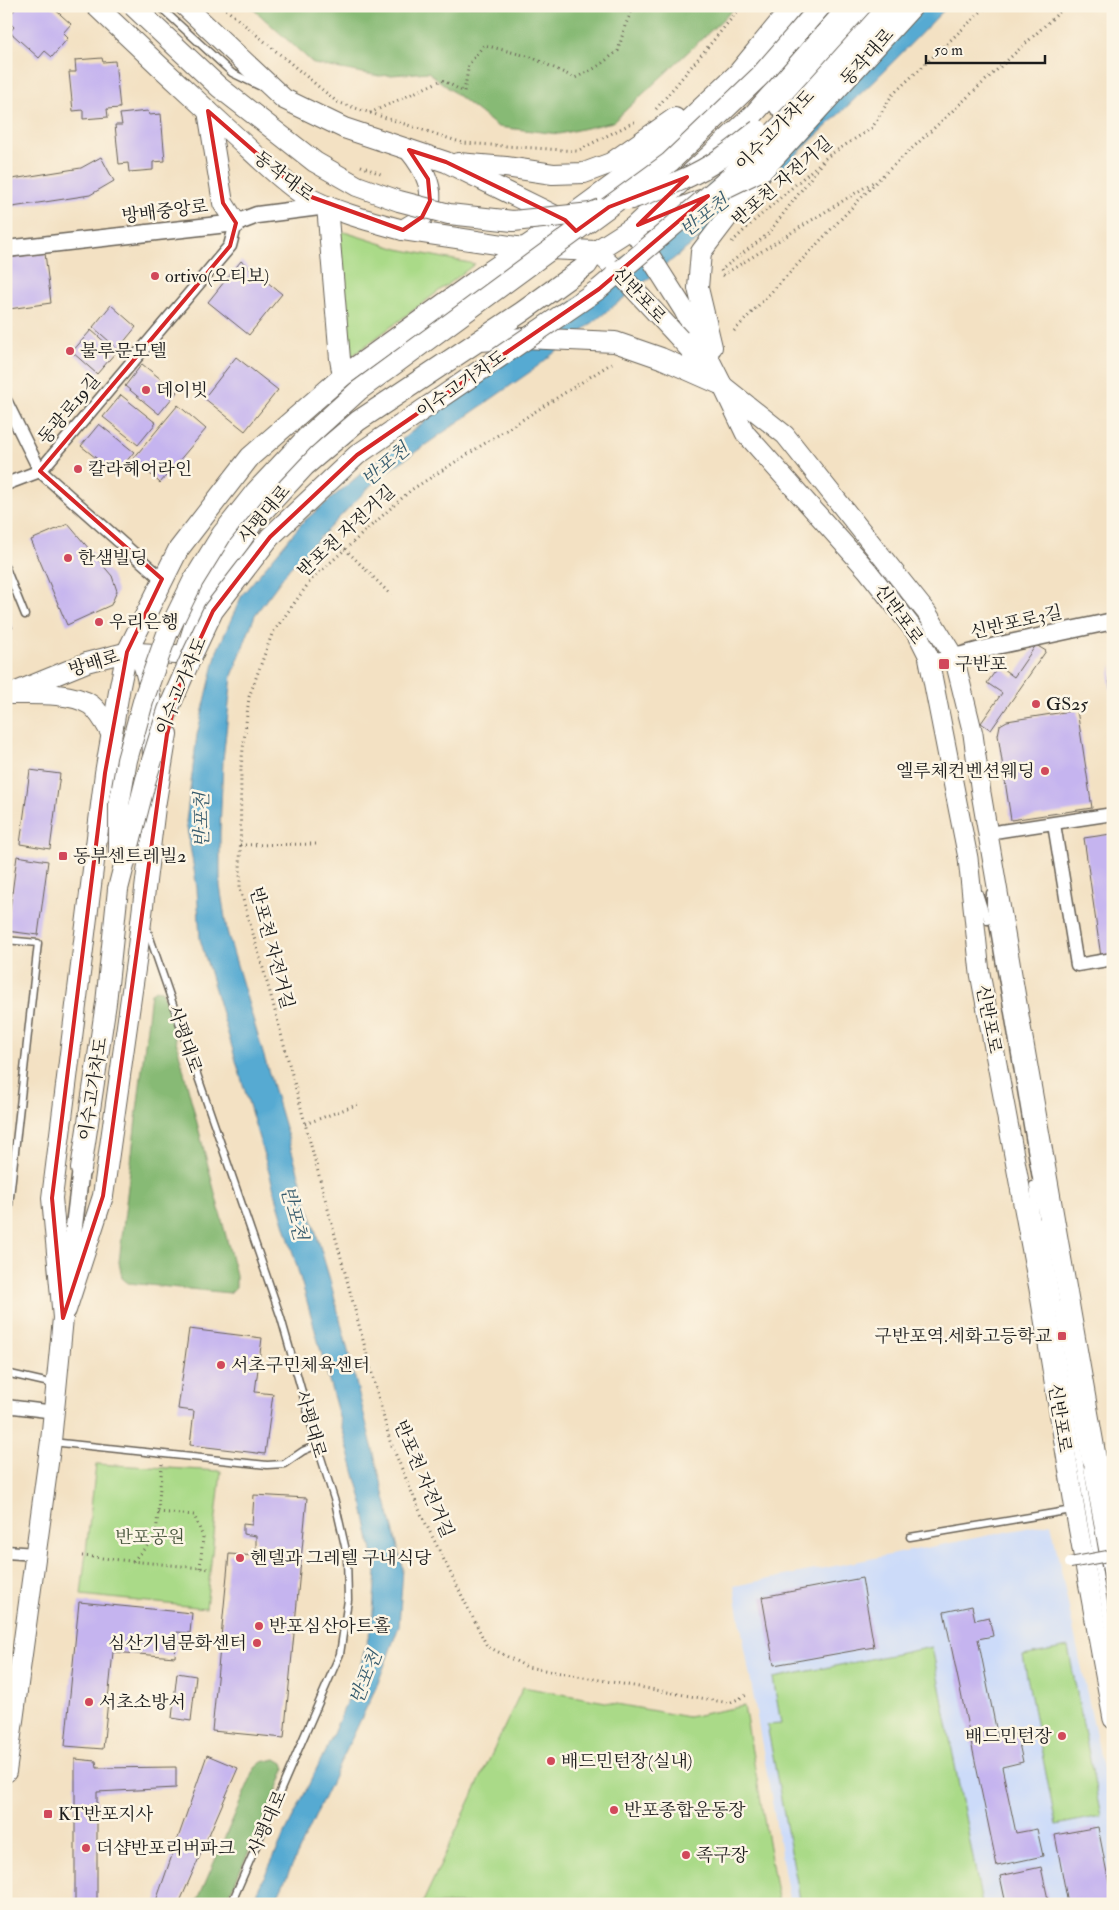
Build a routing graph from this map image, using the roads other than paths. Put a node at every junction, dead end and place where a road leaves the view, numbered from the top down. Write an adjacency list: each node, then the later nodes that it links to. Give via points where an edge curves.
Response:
1 (96, 6): 13 (main road, 동작대로)
2 (133, 6): 8 (main road, 동작대로, bridge, via 219,87 315,162 357,186 449,214 513,220 591,213 695,174 758,130)
3 (159, 6): 12 (lane, via 232,73)
4 (185, 6): 12 (main road)
5 (793, 6): 11 (main road)
6 (821, 6): 48 (main road, 이수고가차도, bridge, via 760,76 670,162 358,391 305,439 256,491 222,534 193,581 167,634 144,698 119,805)
7 (849, 6): 20 (main road, via 753,115)
8 (870, 6)
9 (889, 6): 48 (main road, 이수고가차도, bridge, via 793,113 727,180 599,289 357,455 270,537 213,611 168,710 146,779)
10 (913, 6): 16 (main road, 동작대로, bridge)
11 (738, 73): 15 (main road, via 611,162 584,173 553,174); 18 (main road, via 644,162)
12 (284, 99): 14 (main road, via 344,128)
13 (208, 112): 17 (main road, 동작대로, via 279,176 303,194); 19 (main road, via 223,203)
14 (410, 150): 15 (main road); 21 (main road, via 428,179 430,200 422,217)
15 (446, 162): 18 (main road)
16 (764, 169): 20 (main road, 동작대로, bridge); 27 (main road, via 702,252 698,288)
17 (327, 206): 19 (street, 방배중앙로, via 257,215); 21 (main road, 동작대로); 26 (main road)
18 (565, 220): 22 (main road); 24 (main road)
19 (236, 223): 23 (street, 방배중앙로); 29 (street, 동광로19길, via 230,246)
20 (632, 228): 24 (main road, 동작대로); 27 (main road, via 684,310)
21 (403, 230): 22 (main road, 동작대로)
22 (523, 248): 24 (main road, 동작대로); 26 (main road, 사평대로)
23 (6, 249)
24 (592, 258): 25 (main road, 사평대로); 27 (main road, 신반포로, bridge, via 616,270)
25 (478, 342): 27 (main road, via 524,338 615,342); 36 (main road, 사평대로, via 358,421 306,466 253,522 203,598)
26 (343, 376): 32 (main road, 사평대로, via 250,456 178,550)
27 (722, 385): 37 (main road, 신반포로, via 785,435 927,613); 38 (main road, 신반포로, via 745,433 867,570 918,636)
28 (6, 402): 29 (street)
29 (40, 471): 30 (street, 동광로19길); 32 (street)
30 (6, 484)
31 (6, 568): 33 (lane)
32 (162, 579): 35 (main road, 사평대로)
33 (25, 615)
34 (1113, 621): 37 (street, 신반포로3길)
35 (133, 652): 36 (main road, 방배로); 39 (main road, 방배로, via 88,662); 40 (main road, 사평대로); 41 (main road, via 143,662 149,689)
36 (186, 655): 43 (main road, 사평대로, via 167,734)
37 (954, 657): 38 (street, 신반포로3길); 46 (main road, 신반포로, via 973,734)
38 (929, 664): 47 (main road, 신반포로)
39 (8, 694): 40 (main road, via 74,698 92,706)
40 (112, 734): 42 (main road, 사평대로)
41 (154, 772): 42 (main road, via 149,757 141,747 133,745 121,746); 43 (main road)
42 (105, 773): 58 (main road, 사평대로, via 52,1198)
43 (155, 807): 49 (main road, 사평대로)
44 (1113, 814): 45 (street)
45 (1054, 824): 46 (street); 51 (street, via 1077,965)
46 (989, 837): 55 (main road, 신반포로); 57 (lane, via 990,906)
47 (968, 858): 53 (lane, via 988,917); 56 (main road, 신반포로, via 980,973)
48 (118, 889): 52 (main road, 이수고가차도, via 106,1003)
49 (142, 913): 58 (main road, 사평대로, via 103,1196); 64 (lane, 사평대로, via 281,1318)
50 (6, 940): 54 (lane, via 38,943)
51 (1113, 959)
52 (80, 1169): 58 (street, 사평대로)
53 (1038, 1221): 56 (lane); 66 (lane)
54 (6, 1233)
55 (1059, 1244): 57 (lane); 66 (main road, 신반포로)
56 (1035, 1267): 66 (main road, 신반포로)
57 (1058, 1308): 65 (lane)
58 (63, 1318): 60 (main road, 사평대로)
59 (6, 1373): 60 (lane)
60 (57, 1384): 62 (main road, 사평대로)
61 (6, 1406): 62 (street)
62 (54, 1412): 63 (main road, 사평대로)
63 (51, 1442): 64 (lane, via 267,1465 284,1464); 69 (main road, 사평대로)
64 (317, 1445): 77 (lane, 사평대로, via 347,1555 348,1600 340,1654)
65 (1085, 1460): 66 (lane); 66 (lane)
66 (1095, 1506): 67 (lane); 70 (main road, 신반포로); 72 (lane); 73 (lane); 75 (main road, 신반포로)
67 (910, 1537)
68 (6, 1552): 69 (street)
69 (36, 1554): 74 (main road, 사평대로)
70 (1113, 1554): 71 (street, bridge)
71 (1070, 1563)
72 (1113, 1608)
73 (1113, 1654)
74 (11, 1702): 76 (main road, 사평대로)
75 (1113, 1720)
76 (6, 1772)
77 (231, 1904)

